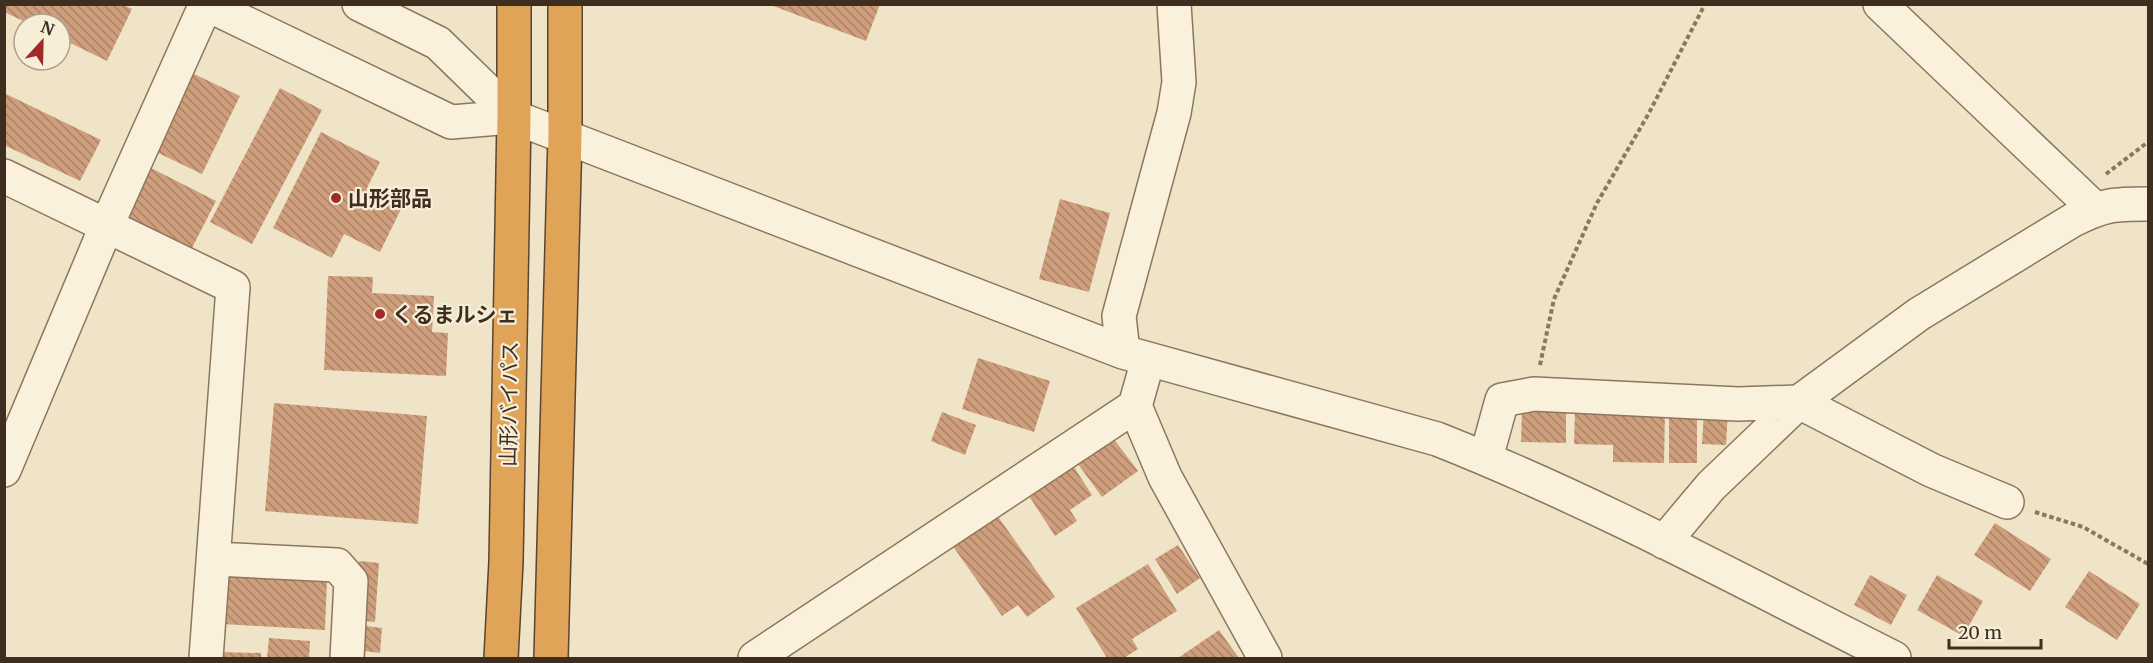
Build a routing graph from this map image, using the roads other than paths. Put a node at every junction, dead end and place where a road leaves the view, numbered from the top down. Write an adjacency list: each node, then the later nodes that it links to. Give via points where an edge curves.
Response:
1 (206, 4): 7 (street, via 451,122); 12 (street)
2 (359, 4): 7 (street, via 438,43)
3 (514, 4): 7 (highway, 山形バイパス)
4 (565, 4): 8 (highway)
5 (1174, 4): 13 (street, via 1179,82 1174,112 1119,316)
6 (1880, 4): 10 (street)
7 (514, 117): 8 (street); 23 (highway, 山形バイパス)
8 (565, 136): 13 (street); 24 (highway)
9 (4, 176): 12 (street)
10 (2088, 202): 11 (street); 14 (street, via 2073,220 1919,314)
11 (2148, 204)
12 (106, 227): 16 (street); 20 (street, via 233,287)
13 (1135, 356): 15 (street); 17 (street, via 1403,429)
14 (1799, 402): 17 (street, via 1726,403 1534,394 1502,400); 18 (street, via 1930,470); 19 (street, via 1711,486)
15 (1135, 406): 25 (street); 26 (street, via 1166,477)
16 (7, 458)
17 (1486, 458): 19 (street)
18 (2007, 502)
19 (1664, 542): 27 (street)
20 (215, 559): 21 (street); 22 (street, via 337,565 351,581)
21 (206, 658)
22 (347, 658)
23 (501, 658)
24 (551, 658)
25 (755, 658)
26 (1265, 658)
27 (1894, 658)

